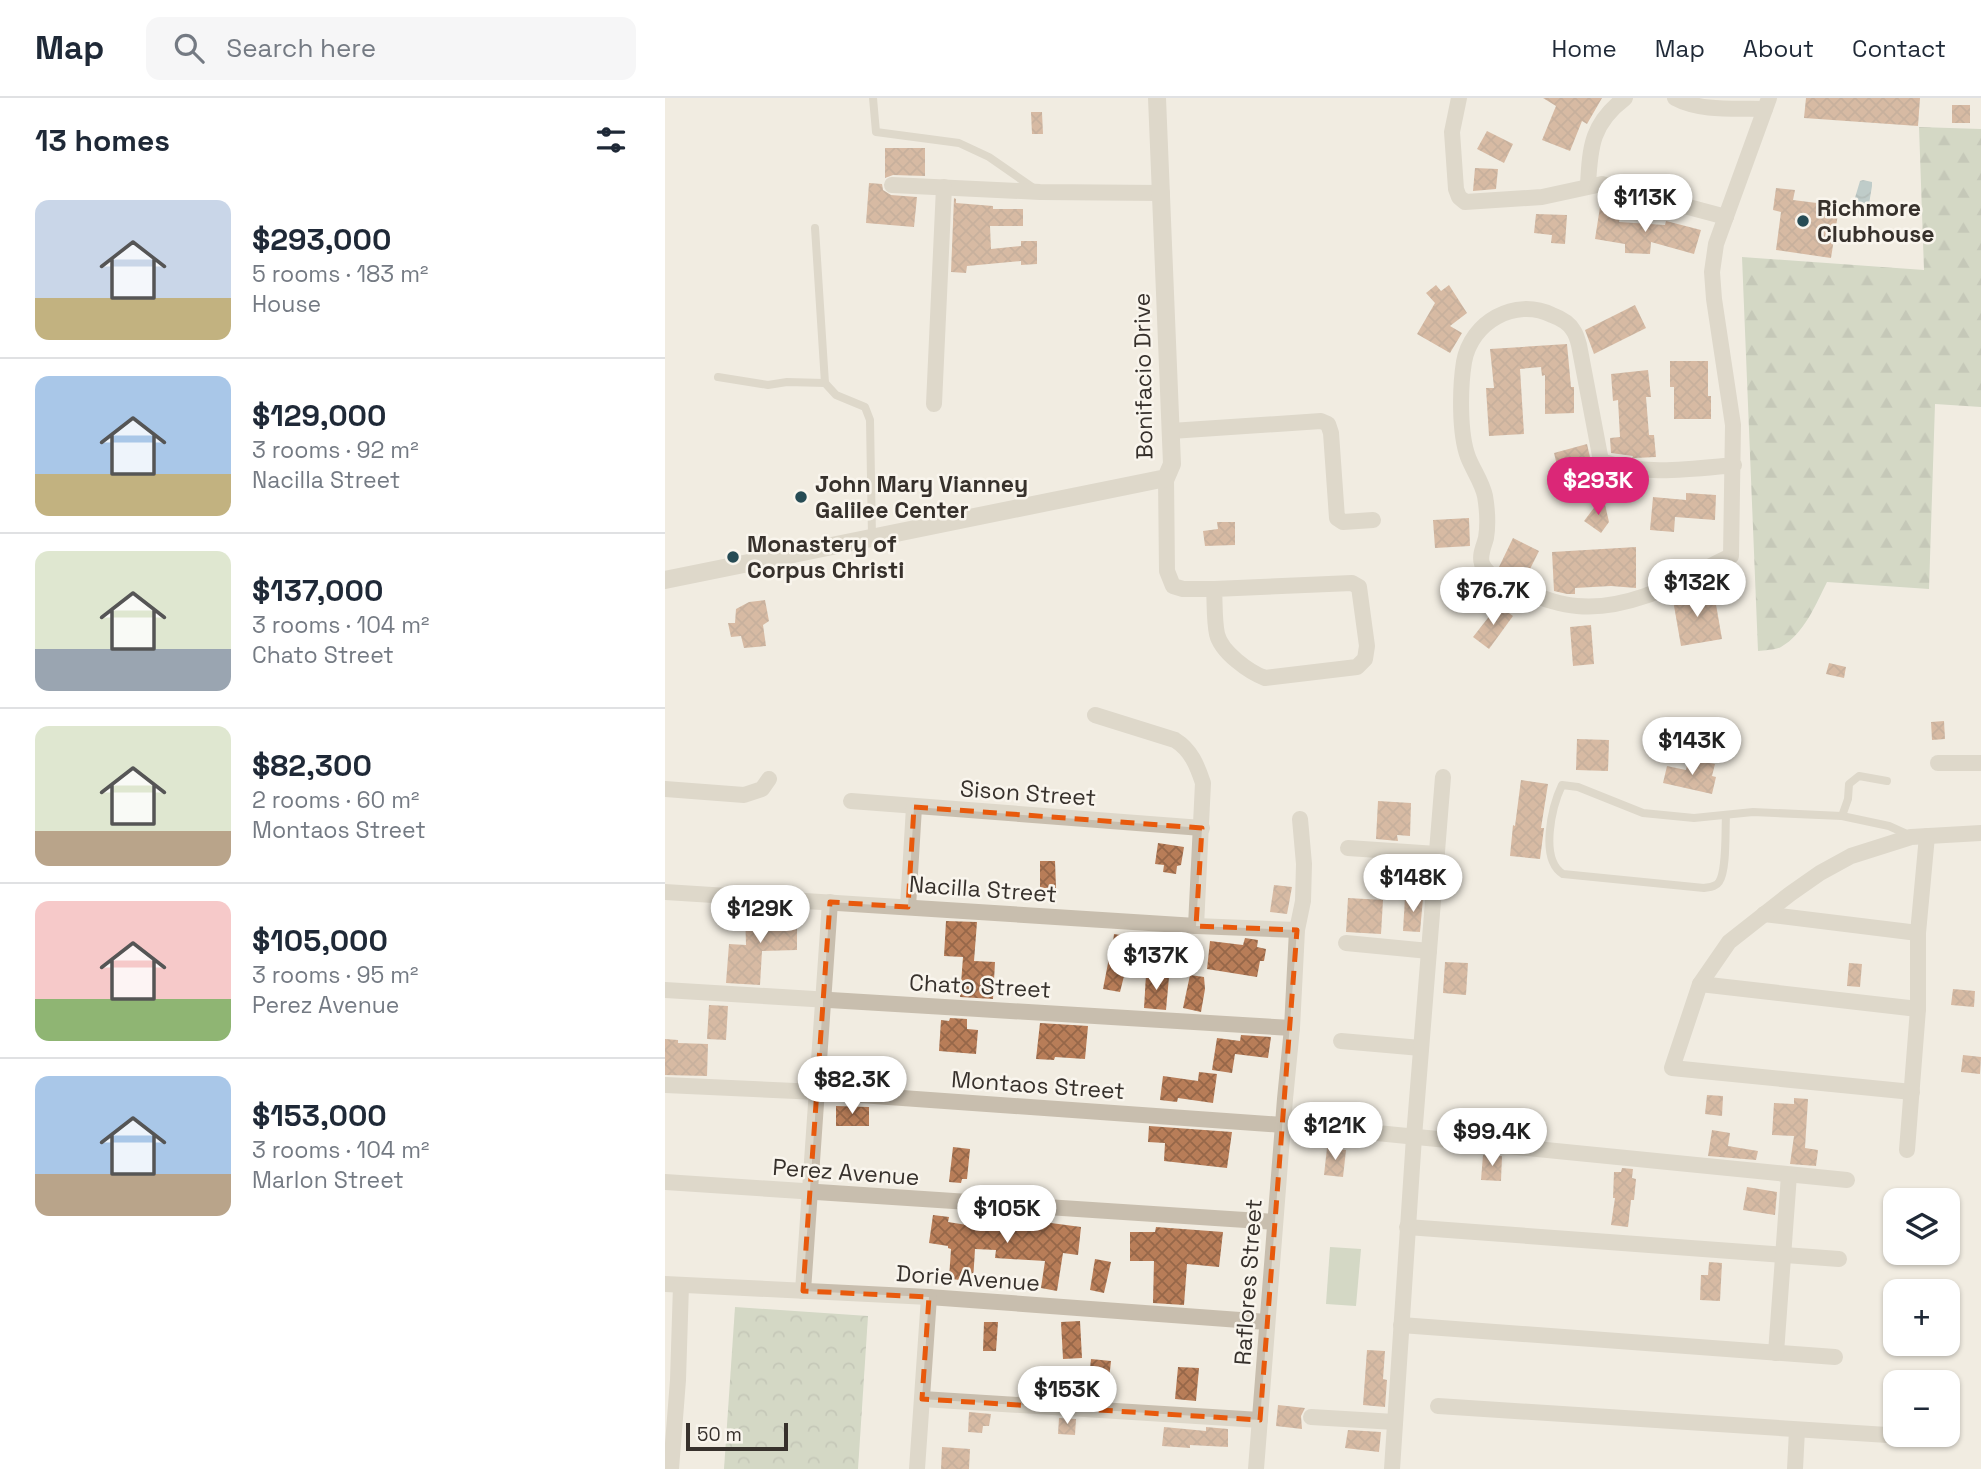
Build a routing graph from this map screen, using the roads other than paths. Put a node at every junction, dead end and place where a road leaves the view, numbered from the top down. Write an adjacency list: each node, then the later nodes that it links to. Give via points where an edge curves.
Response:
1 (873, 98): 10 (lane, via 876,132 959,143 989,156)
2 (1157, 98): 11 (street, Bonifacio Drive)
3 (1459, 98): 8 (street, via 1452,132 1456,189 1462,200 1519,200)
4 (1625, 98): 8 (street, via 1608,111 1594,135)
5 (1675, 98): 6 (street, via 1699,106)
6 (1767, 103): 12 (street)
7 (892, 185): 9 (street)
8 (1588, 185): 12 (street, via 1602,184)
9 (944, 187): 10 (street); 16 (street)
10 (1040, 192): 11 (street)
11 (1162, 193): 17 (street, Bonifacio Drive)
12 (1726, 217): 18 (street, via 1716,244 1713,286 1732,415)
13 (815, 228): 15 (lane)
14 (718, 377): 15 (lane, via 768,385)
15 (825, 383): 21 (lane, via 836,395 865,407 870,420)
16 (934, 404)
17 (1171, 431): 19 (street, Bonifacio Drive, via 1172,464); 20 (street, via 1328,424 1337,518 1343,522)
18 (1734, 465): 18 (street, via 1731,556 1627,603 1576,606 1513,588 1492,575 1481,555 1486,536 1485,495 1467,454 1462,414 1468,348 1482,326 1509,310 1543,310 1573,330 1579,345 1601,461 1627,468 1676,470)
19 (1166, 478): 21 (street, Bonifacio Drive); 23 (street, via 1167,571 1173,586)
20 (1373, 520)
21 (872, 537): 22 (street, Bonifacio Drive)
22 (665, 580)
23 (1214, 589): 23 (street, via 1352,583 1359,587 1366,659 1357,667 1265,678 1252,673 1217,636)
24 (1095, 715): 36 (street, via 1184,746 1203,783)
25 (1938, 763): 26 (street)
26 (1981, 763)
27 (1443, 776): 40 (street)
28 (769, 779): 30 (street, via 762,789 744,795)
29 (1887, 781): 34 (lane, via 1860,776 1849,784)
30 (665, 789)
31 (851, 802): 32 (street, Sison Street)
32 (914, 807): 36 (street, Sison Street); 43 (street)
33 (1726, 816): 33 (lane, via 1643,813 1579,787 1562,785 1554,803 1549,856 1563,874 1716,886 1724,864); 34 (lane, via 1753,812)
34 (1842, 816): 38 (lane)
35 (1300, 819): 46 (street, Raflores Street, via 1303,901)
36 (1202, 828): 45 (street)
37 (1981, 834): 38 (street)
38 (1919, 836): 44 (street, via 1851,856); 47 (street)
39 (1348, 848): 40 (street)
40 (1437, 854): 49 (street)
41 (665, 892): 42 (street, Nacilla Street)
42 (829, 902): 43 (street, Nacilla Street); 52 (street)
43 (908, 907): 45 (street, Nacilla Street)
44 (1764, 914): 47 (street); 50 (street, via 1729,942)
45 (1196, 926): 46 (street, Nacilla Street)
46 (1297, 930): 54 (street, Raflores Street)
47 (1918, 933): 53 (street)
48 (1346, 943): 49 (street)
49 (1429, 951): 56 (street)
50 (1700, 984): 53 (street); 59 (street, via 1672,1068)
51 (665, 989): 52 (street, Chato Street)
52 (823, 999): 54 (street, Chato Street); 58 (street)
53 (1918, 1009): 59 (street)
54 (1292, 1028): 60 (street, Raflores Street)
55 (1341, 1041): 56 (street)
56 (1421, 1048): 62 (street)
57 (665, 1085): 58 (street, Montaos Street)
58 (818, 1092): 60 (street, Montaos Street); 67 (street)
59 (1912, 1092): 63 (street)
60 (1283, 1125): 68 (street, Raflores Street)
61 (1327, 1128): 62 (street)
62 (1413, 1137): 64 (street); 69 (street)
63 (1907, 1150)
64 (1789, 1175): 65 (street); 70 (street)
65 (1847, 1180)
66 (665, 1182): 67 (street, Perez Avenue)
67 (809, 1193): 68 (street, Perez Avenue); 73 (street)
68 (1275, 1222): 75 (street, Raflores Street)
69 (1407, 1227): 70 (street); 76 (street)
70 (1783, 1255): 71 (street); 77 (street)
71 (1839, 1259)
72 (673, 1285): 73 (street, Dorie Avenue); 79 (street)
73 (803, 1291): 74 (street, Dorie Avenue)
74 (929, 1297): 75 (street, Dorie Avenue); 80 (street)
75 (1267, 1322): 83 (street, Raflores Street)
76 (1401, 1325): 77 (street); 84 (street)
77 (1776, 1353): 78 (street)
78 (1835, 1357)
79 (671, 1380): 87 (street)
80 (922, 1399): 83 (street); 88 (street)
81 (1438, 1406): 85 (street)
82 (1311, 1417): 84 (street)
83 (1260, 1420): 89 (street, Raflores Street)
84 (1395, 1422): 90 (street)
85 (1797, 1430): 86 (street); 91 (street)
86 (1883, 1435)
87 (671, 1469)
88 (917, 1469)
89 (1256, 1469)
90 (1392, 1469)
91 (1795, 1469)

